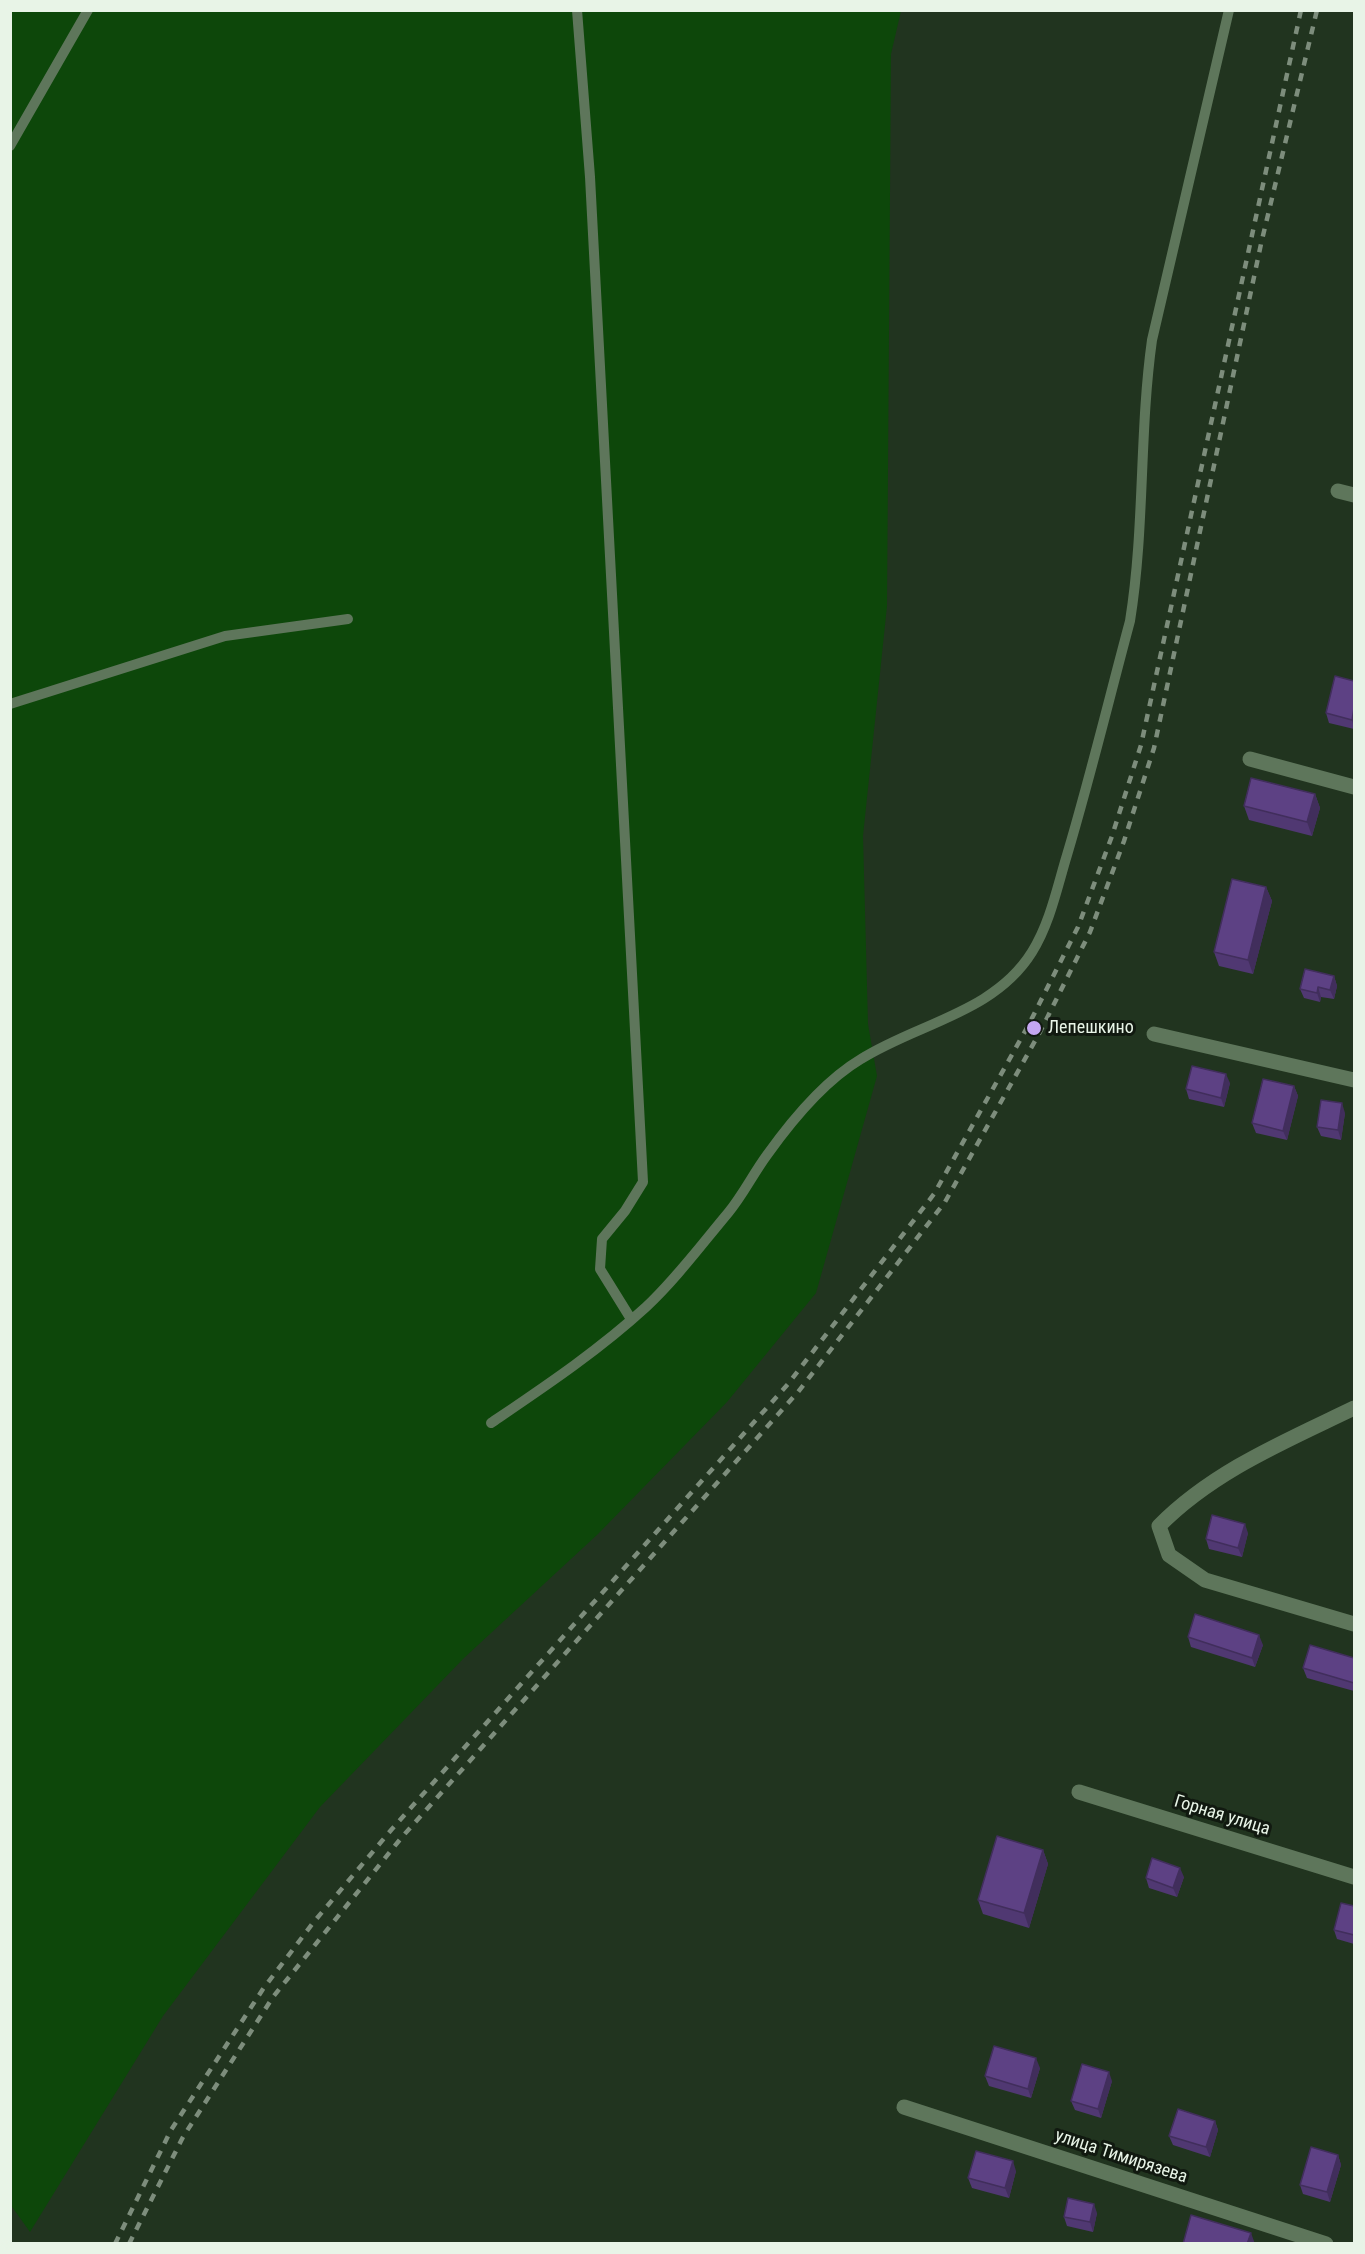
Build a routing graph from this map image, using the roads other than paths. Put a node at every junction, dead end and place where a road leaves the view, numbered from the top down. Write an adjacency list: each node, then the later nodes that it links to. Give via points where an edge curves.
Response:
1 (88, 10): 4 (lane)
2 (577, 10): 13 (lane, via 591,189 643,1182 602,1239 600,1269)
3 (1229, 10): 13 (lane, via 1152,340 1144,396 1136,586 1130,621 1047,920 1020,970 996,991 969,1008 860,1059 830,1083 767,1155 730,1210 648,1305)
4 (10, 146)
5 (1338, 491): 6 (street)
6 (1354, 495)
7 (348, 619): 8 (lane, via 225,636)
8 (10, 704)
9 (1250, 759): 10 (street)
10 (1354, 787)
11 (1154, 1034): 12 (street)
12 (1354, 1080)
13 (631, 1319): 15 (lane, via 582,1360)
14 (1354, 1408): 16 (street, via 1242,1463 1178,1506 1159,1526 1169,1555 1205,1580)
15 (490, 1423)
16 (1354, 1624)
17 (1079, 1792): 18 (street, Горная улица)
18 (1354, 1877)
19 (904, 2107): 20 (street, улица Тимирязева)
20 (1326, 2244)

